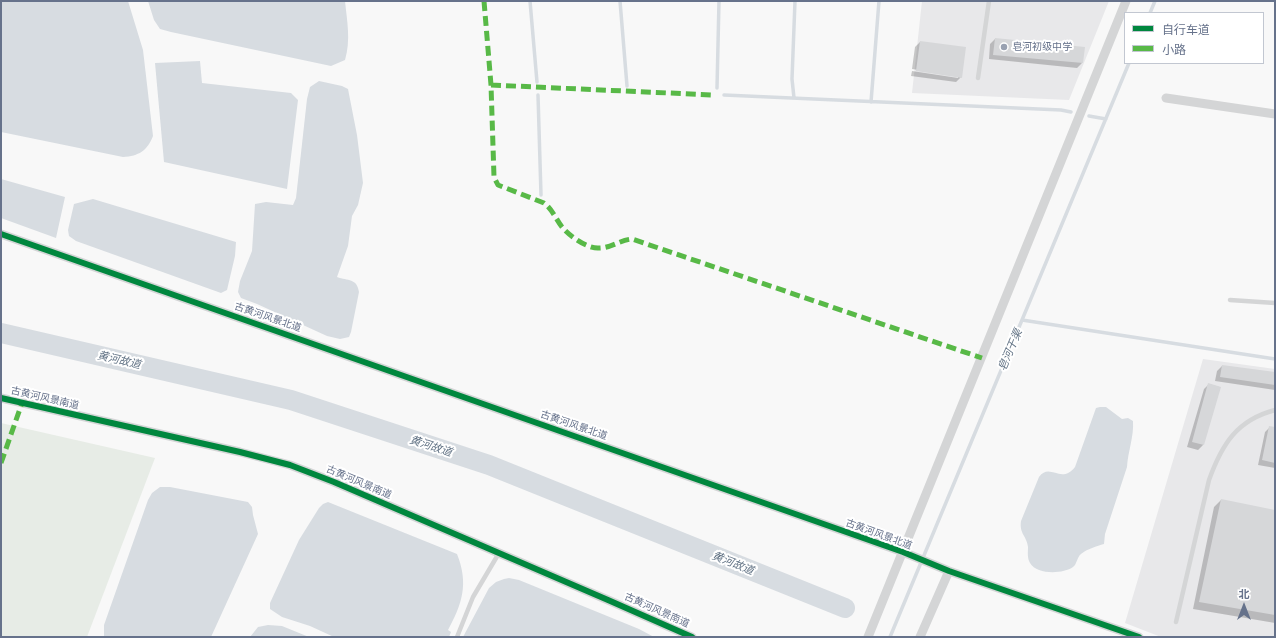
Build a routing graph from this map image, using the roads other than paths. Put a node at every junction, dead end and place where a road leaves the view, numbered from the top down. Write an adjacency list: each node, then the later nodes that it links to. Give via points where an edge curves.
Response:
1 (989, 1): 3 (lane)
2 (1126, 1): 12 (street)
3 (978, 78)
4 (1166, 98): 5 (street)
5 (1275, 114)
6 (1, 234): 12 (street, 古黄河风景北道)
7 (1230, 300): 8 (lane)
8 (1275, 303)
9 (1, 398): 11 (street, 古黄河风景南道, via 290,465)
10 (1275, 410): 14 (lane, via 1260,414 1245,423 1228,439 1214,466)
11 (499, 553): 15 (lane, via 473,597); 16 (street, 古黄河风景南道)
12 (906, 554): 13 (street, 古黄河风景北道); 17 (street)
13 (945, 569): 18 (street); 19 (street, 古黄河风景北道)
14 (1176, 622)
15 (457, 637)
16 (692, 637)
17 (868, 637)
18 (920, 637)
19 (1139, 637)

